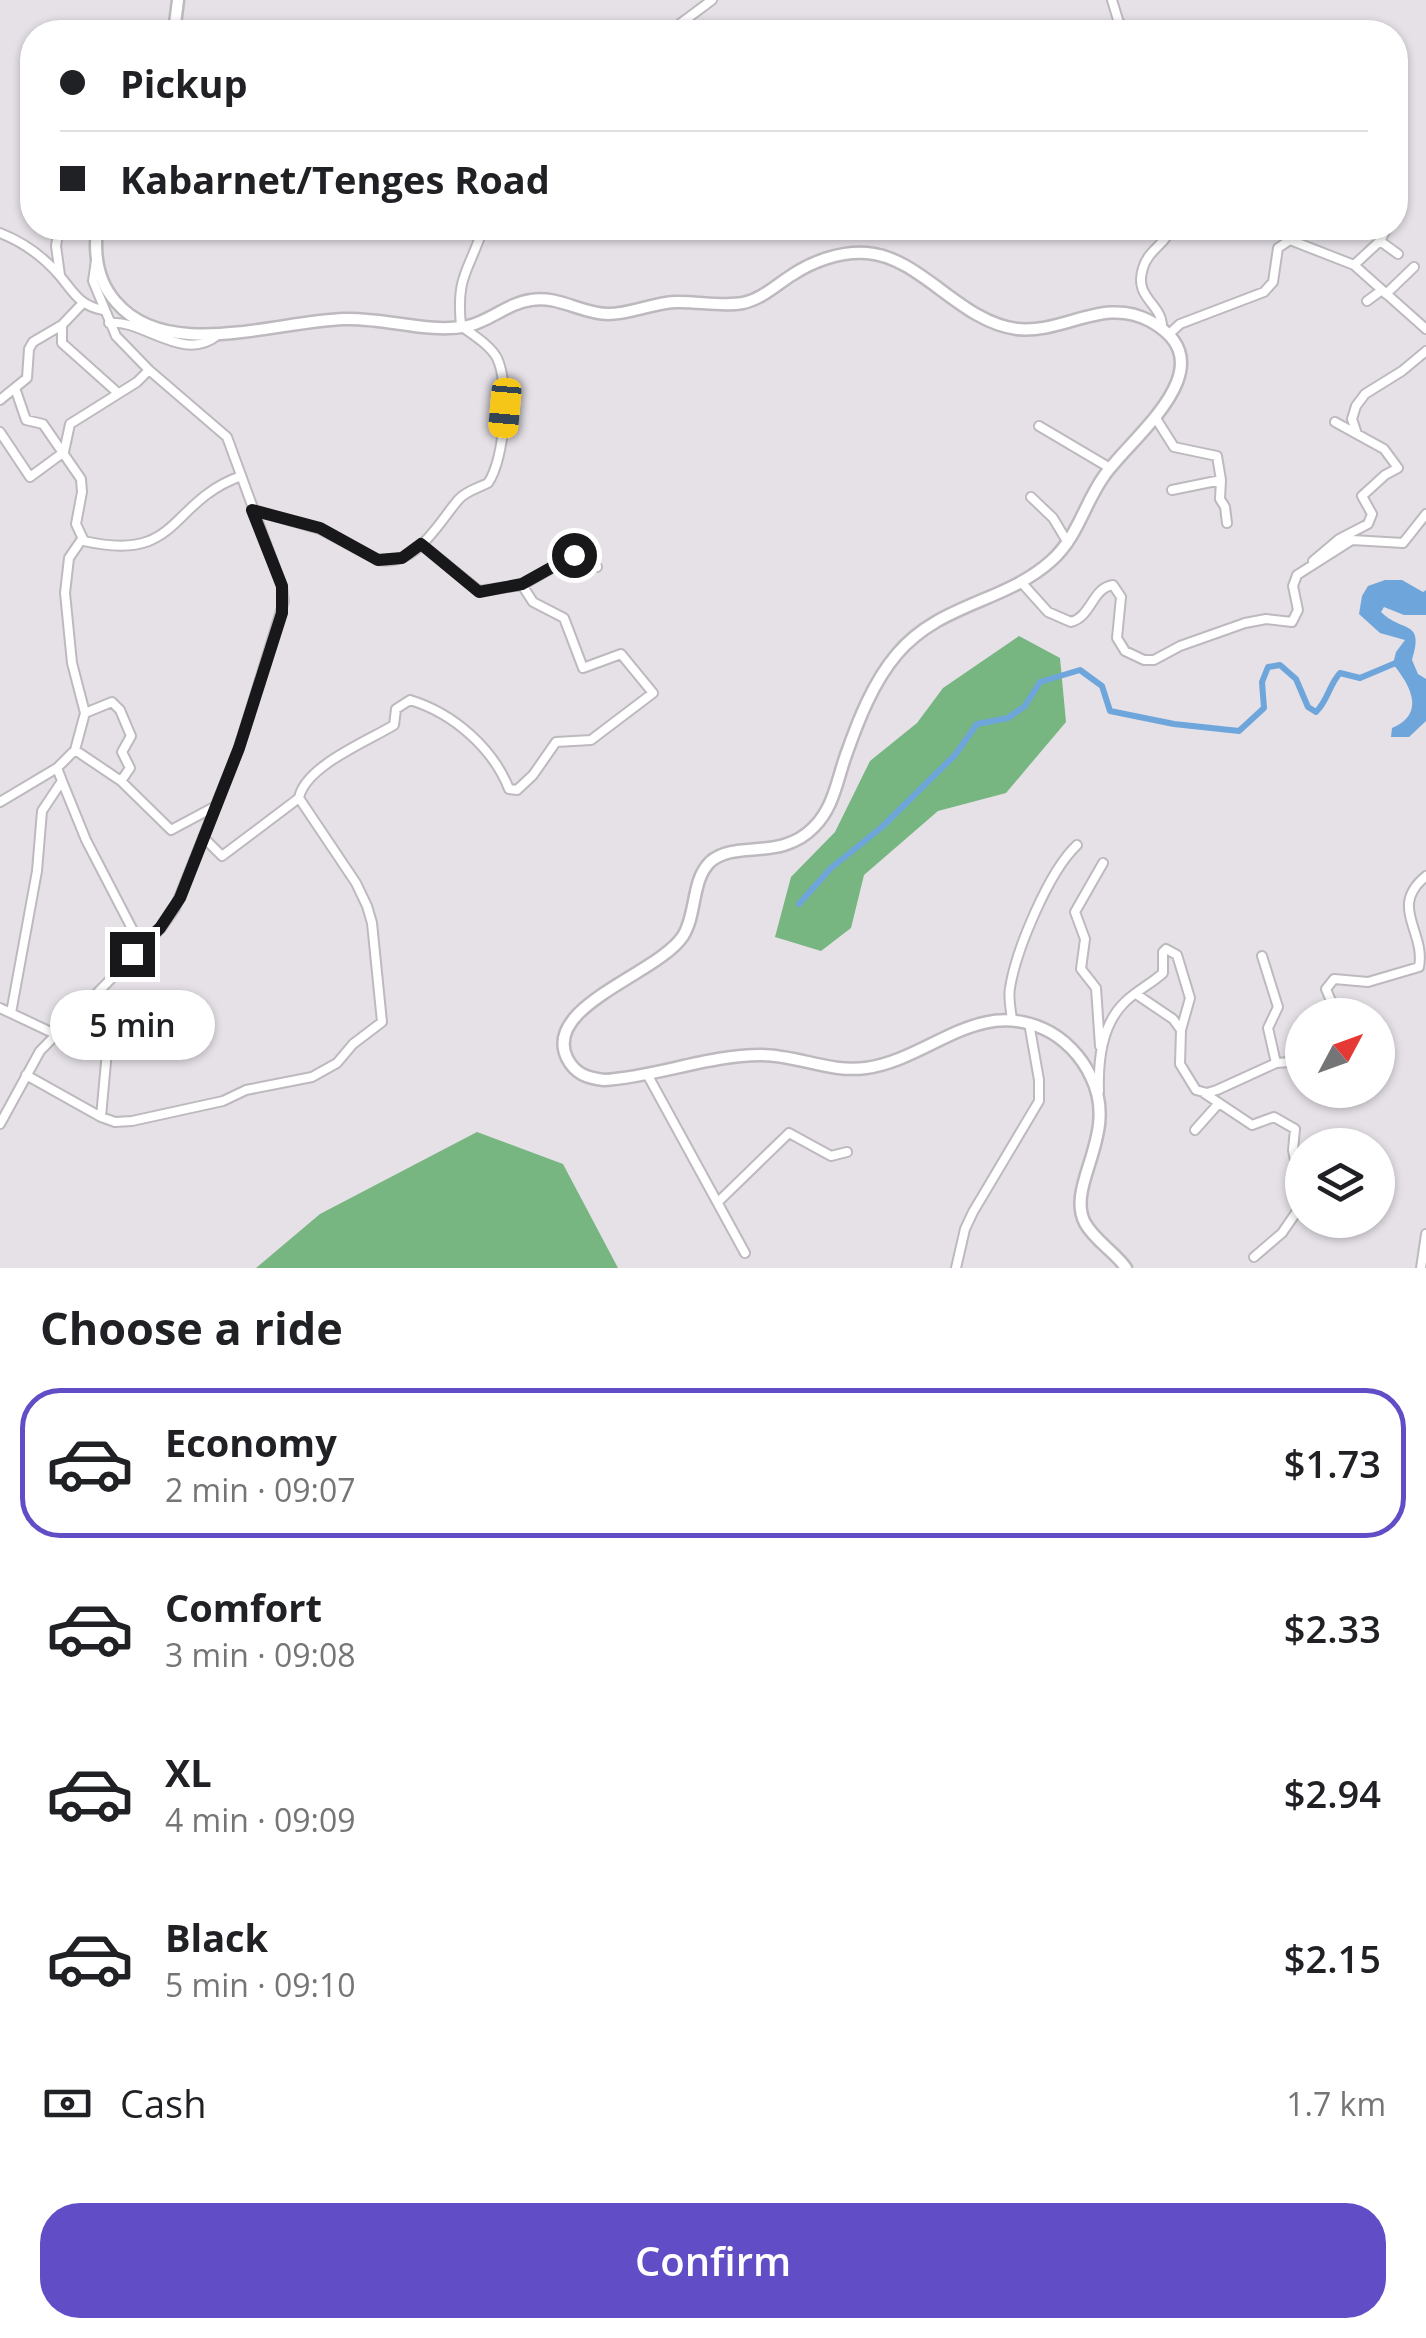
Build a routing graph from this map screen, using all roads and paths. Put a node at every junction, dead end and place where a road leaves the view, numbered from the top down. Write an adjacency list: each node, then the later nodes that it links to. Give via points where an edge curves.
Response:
1 (712, 0): 2 (street)
2 (685, 20)
3 (0, 233): 13 (street, via 27,246)
4 (57, 240): 13 (street)
5 (96, 240): 10 (main road)
6 (478, 240): 20 (street, via 458,295)
7 (1165, 240): 22 (street, via 1144,262 1141,278 1142,293)
8 (1380, 241): 9 (street); 11 (street)
9 (1398, 254)
10 (96, 260): 17 (street, via 91,275); 23 (main road, via 110,295 145,325 182,334)
11 (1354, 265): 14 (street); 22 (street, via 1286,240 1264,292)
12 (1414, 267): 14 (street)
13 (60, 276): 16 (street)
14 (1384, 292): 15 (street); 21 (street)
15 (1367, 301)
16 (82, 304): 17 (street); 19 (street)
17 (103, 310): 18 (street)
18 (109, 323): 23 (street, via 181,342 206,342); 25 (street)
19 (62, 325): 26 (street, via 33,342 27,378); 27 (street, via 62,343)
20 (462, 326): 22 (main road, via 537,299 608,314 674,302 740,304 814,263 867,253 899,263 961,305 1007,326 1030,329 1107,311 1130,313); 23 (main road, via 359,318); 45 (street, via 498,360 505,408 499,452 488,483 462,495)
21 (1426, 329)
22 (1164, 331): 29 (main road, via 1180,369 1171,398)
23 (220, 333)
24 (1426, 351): 33 (street, via 1360,399 1352,420)
25 (150, 370): 27 (street); 36 (street, via 218,427)
26 (16, 388): 28 (street); 34 (street, via 26,420 43,424)
27 (118, 392): 34 (street, via 70,424)
28 (0, 400)
29 (1155, 418): 35 (main road); 37 (street, via 1174,447 1216,456)
30 (1335, 422): 33 (street)
31 (1038, 426): 35 (street)
32 (0, 432): 34 (street, via 28,476)
33 (1357, 434): 47 (street, via 1384,448 1398,470 1363,494 1372,514 1368,524)
34 (64, 452): 43 (street, via 81,479 76,524)
35 (1110, 468): 44 (main road)
36 (241, 476): 40 (street); 43 (street, via 216,485 158,539 120,548)
37 (1221, 480): 38 (street); 42 (street)
38 (1172, 490)
39 (1030, 497): 44 (street)
40 (252, 510): 45 (street, via 320,528 378,560 402,558); 57 (street, via 284,606)
41 (1426, 514): 47 (street, via 1403,543 1352,540)
42 (1228, 523)
43 (82, 539): 50 (street, via 69,558 64,593)
44 (1068, 543): 48 (main road)
45 (421, 544): 49 (street, via 476,590)
46 (596, 567): 49 (street, via 574,555)
47 (1303, 571): 48 (street, via 1293,581 1298,610 1292,622 1245,623 1150,660 1118,642 1121,597 1113,584 1071,622 1048,612)
48 (1020, 582): 77 (main road, via 947,614 908,642 878,681 816,826 782,848 714,860 700,878 690,922 673,948 573,1017 563,1042 583,1076)
49 (522, 584): 55 (street, via 534,602 564,618 583,668 621,654 653,693 592,740 556,742 533,775 512,790 497,762 468,733 418,702 404,701 394,725 320,770)
50 (86, 713): 51 (street); 54 (street, via 112,702 120,710 130,736 122,752 130,768)
51 (75, 750): 52 (street); 54 (street)
52 (57, 768): 53 (street); 56 (street)
53 (62, 781): 62 (street); 68 (street, via 42,812)
54 (120, 781): 57 (street, via 171,830)
55 (299, 798): 58 (street, via 222,856); 81 (street, via 367,906 382,1022 312,1077 132,1121)
56 (0, 802)
57 (215, 807): 58 (street)
58 (203, 838): 62 (street, via 175,908)
59 (1077, 845): 69 (street, via 1054,874 1010,984)
60 (1103, 863): 73 (street, via 1075,912 1086,939 1080,965 1096,988)
61 (1426, 876): 65 (street, via 1408,901 1419,967 1368,982 1334,980 1326,988)
62 (141, 946): 67 (street)
63 (1262, 956): 75 (street, via 1278,1010 1268,1028)
64 (1136, 994): 71 (street); 71 (street, via 1163,973 1164,950 1175,952 1190,998); 73 (street, via 1116,1012)
65 (1330, 998)
66 (0, 1008): 68 (street)
67 (76, 1012): 72 (street); 81 (street, via 108,1040)
68 (11, 1013): 72 (street)
69 (1012, 1020): 70 (main road); 77 (main road, via 969,1025 870,1068 758,1055)
70 (1029, 1022): 79 (main road, via 1074,1051); 91 (street, via 1038,1101 972,1212)
71 (1182, 1030): 78 (street, via 1180,1064)
72 (55, 1034): 76 (street)
73 (1100, 1050): 79 (street)
74 (1285, 1062): 75 (street)
75 (1276, 1063): 78 (street)
76 (26, 1074): 81 (street); 82 (street)
77 (647, 1074): 86 (street)
78 (1204, 1093): 80 (street)
79 (1099, 1097): 92 (main road, via 1100,1125 1081,1210 1090,1230)
80 (1219, 1103): 83 (street, via 1251,1124 1274,1117); 84 (street)
81 (101, 1117)
82 (0, 1124)
83 (1294, 1128)
84 (1194, 1130)
85 (846, 1152): 86 (street, via 832,1156 789,1133)
86 (718, 1202): 89 (street)
87 (1285, 1229): 90 (street)
88 (1426, 1234): 93 (street)
89 (746, 1253)
90 (1254, 1257)
91 (956, 1268)
92 (1126, 1268)
93 (1421, 1268)

